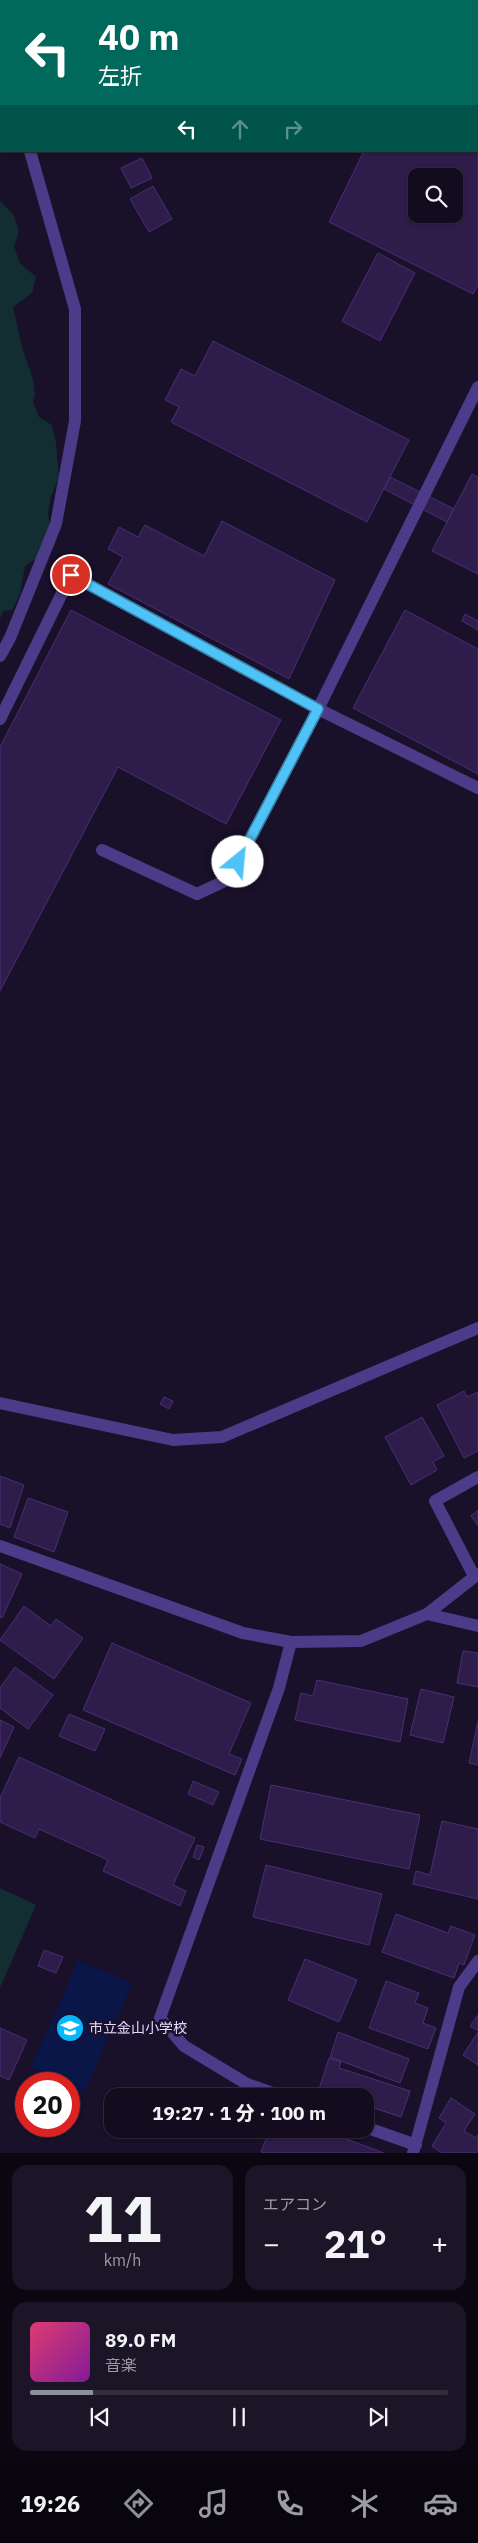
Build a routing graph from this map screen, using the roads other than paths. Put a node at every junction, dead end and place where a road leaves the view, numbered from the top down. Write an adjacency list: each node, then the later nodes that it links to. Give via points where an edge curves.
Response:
1 (30, 152): 3 (street, via 75,309 76,421 56,524)
2 (478, 387): 4 (street)
3 (0, 656)
4 (318, 709): 5 (street, via 71,575); 6 (street); 7 (street, via 229,879 197,894)
5 (0, 719)
6 (478, 788)
7 (102, 850)
8 (478, 1328): 9 (street, via 222,1437 173,1440)
9 (0, 1403)
10 (478, 1477): 12 (street, via 435,1501)
11 (0, 1546): 15 (street, via 243,1633)
12 (476, 1575): 13 (street)
13 (427, 1614): 14 (street); 15 (street, via 361,1641)
14 (478, 1626)
15 (291, 1642): 17 (street, via 279,1688 160,2018 184,2046)
16 (478, 1961): 19 (street, via 459,1987)
17 (258, 2088)
18 (374, 2131): 19 (street)
19 (414, 2149)

